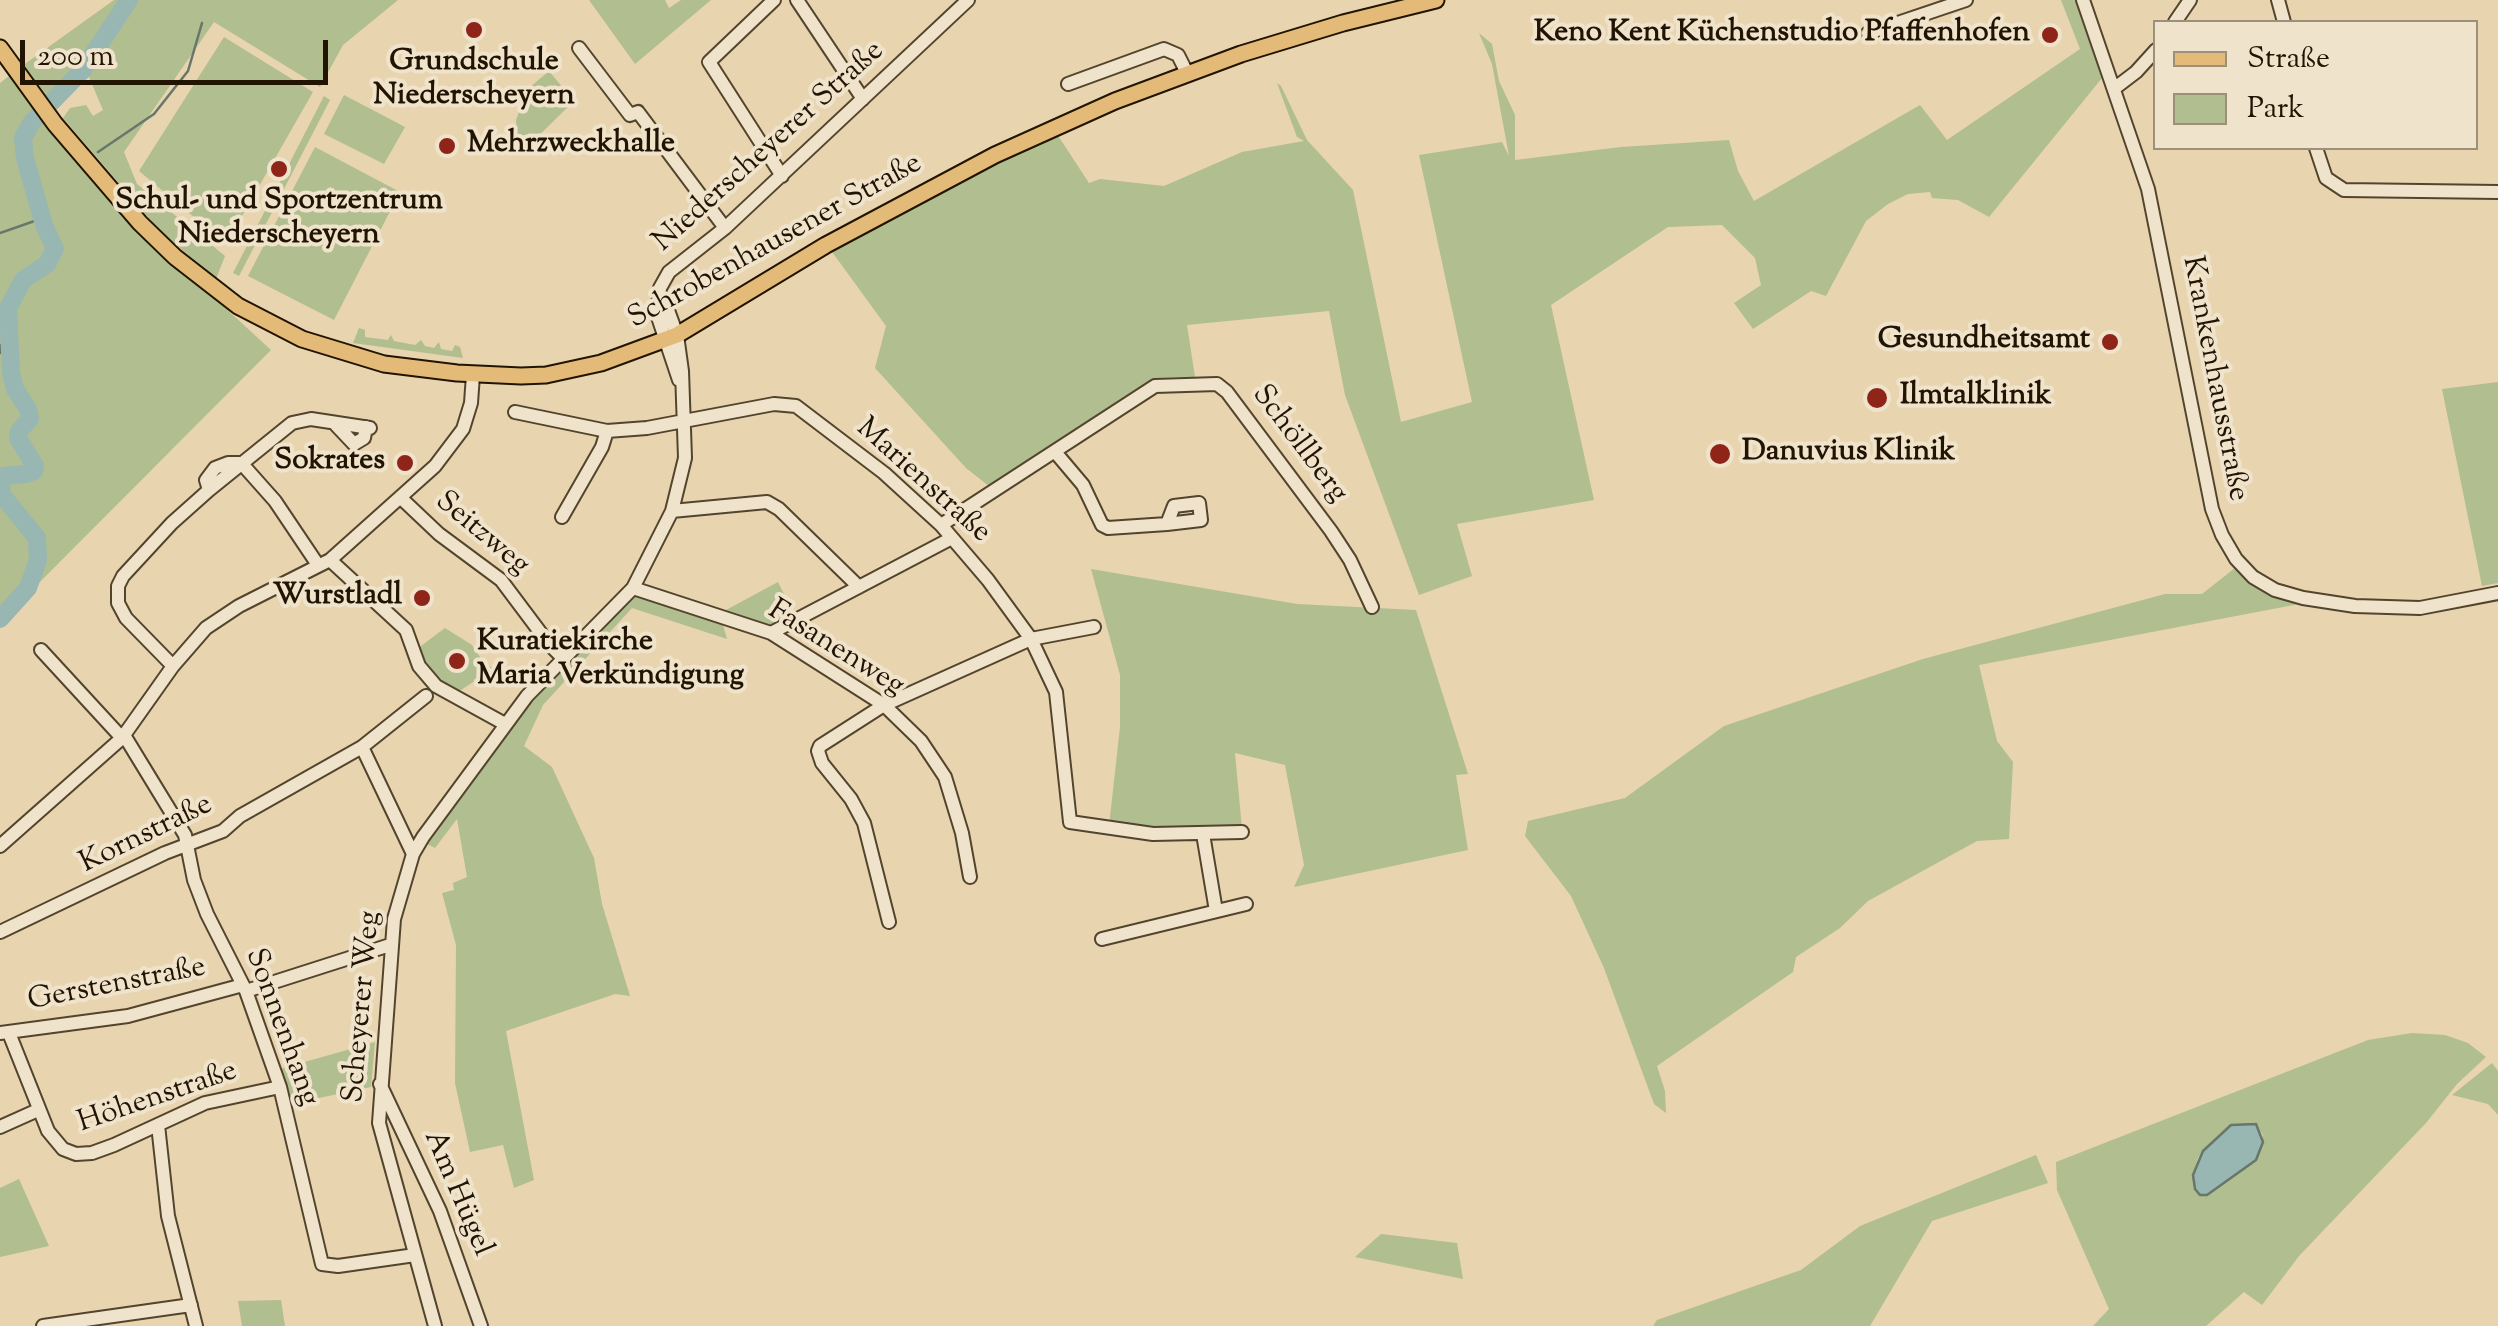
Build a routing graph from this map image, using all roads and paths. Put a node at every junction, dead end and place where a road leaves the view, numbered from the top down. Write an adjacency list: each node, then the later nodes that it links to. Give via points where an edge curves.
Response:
1 (774, 0): 16 (street, via 710,62)
2 (796, 0): 14 (street)
3 (968, 0): 14 (street, Niederscheyerer Straße)
4 (1436, 0): 11 (main road, Schrobenhausener Straße)
5 (1966, 0): 7 (street)
6 (2083, 0): 13 (street, Krankenhausstraße)
7 (1868, 34)
8 (0, 48): 20 (main road, Schrobenhausener Straße, via 55,124 154,237 238,306 302,339 384,364)
9 (579, 48): 18 (street, via 630,115 638,112)
10 (2153, 53): 13 (street)
11 (1187, 73): 12 (street, via 1178,55 1164,50); 19 (main road, Schrobenhausener Straße, via 995,155 826,244)
12 (1068, 84)
13 (2115, 88): 36 (street, Krankenhausstraße, via 2159,236 2212,508 2236,559 2275,590 2354,606 2420,608)
14 (863, 98): 16 (street, Niederscheyerer Straße)
15 (2317, 150): 17 (street, via 2326,178 2344,190)
16 (782, 176): 18 (street, Niederscheyerer Straße)
17 (2498, 192)
18 (726, 228): 19 (street, Niederscheyerer Straße, via 661,283 657,314)
19 (670, 338): 20 (main road, Schrobenhausener Straße, via 546,375); 22 (street, Niederscheyerer Straße)
20 (473, 374): 27 (street, via 459,436)
21 (515, 412): 24 (street, Marienstraße)
22 (684, 422): 24 (street, Marienstraße); 28 (street, Niederscheyerer Straße, via 682,474); 31 (street, Marienstraße, via 774,404 796,406)
23 (368, 428): 26 (street, via 311,418 292,423)
24 (607, 431): 29 (street)
25 (1056, 453): 30 (street, via 1084,485 1102,525); 31 (street, Schöllberg); 37 (street, Schöllberg, via 1155,386 1222,387 1331,531)
26 (242, 464): 33 (street); 43 (street, via 216,468 206,480 210,490 172,522 118,586 121,610)
27 (402, 498): 33 (street); 42 (street, Seitzweg, via 500,580)
28 (672, 510): 34 (street, via 767,502); 35 (street, Niederscheyerer Straße)
29 (562, 516)
30 (1167, 524)
31 (941, 525): 32 (street, Marienstraße)
32 (952, 538): 34 (street); 40 (street, Marienstraße)
33 (324, 562): 43 (street, via 219,618); 46 (street, via 406,630 419,666 436,686)
34 (860, 586): 39 (street)
35 (632, 588): 39 (street, Fasanenweg); 42 (street, Scheyerer Weg)
36 (2498, 592)
37 (1372, 607)
38 (1094, 628): 40 (street)
39 (771, 633): 45 (street, Fasanenweg)
40 (1031, 639): 45 (street); 50 (street, Marienstraße, via 1056,692 1070,822)
41 (40, 650): 47 (street, Sonnenhang)
42 (563, 658): 46 (street, Scheyerer Weg)
43 (173, 666): 47 (street)
44 (426, 696): 48 (street, Kornstraße)
45 (884, 705): 54 (street, Fasanenweg, via 922,742 944,777); 57 (street, via 818,748 864,823)
46 (505, 724): 53 (street, Scheyerer Weg)
47 (123, 736): 51 (street, Sonnenhang); 52 (street)
48 (362, 746): 51 (street, Kornstraße, via 223,831); 53 (street)
49 (1242, 832): 50 (street)
50 (1204, 834): 56 (street)
51 (188, 844): 58 (street, Kornstraße); 61 (street, Sonnenhang, via 206,914)
52 (0, 846)
53 (413, 854): 60 (street, Scheyerer Weg)
54 (970, 877)
55 (1246, 904): 56 (street)
56 (1216, 911): 59 (street)
57 (890, 922)
58 (0, 932)
59 (1102, 939)
60 (390, 944): 61 (street, Gerstenstraße); 63 (street, Scheyerer Weg)
61 (245, 988): 62 (street, Gerstenstraße, via 128,1016); 64 (street, Sonnenhang)
62 (4, 1033): 65 (street, Höhenstraße)
63 (380, 1084): 68 (street, Scheyerer Weg, via 381,1138); 73 (street, Am Hügel, via 440,1211)
64 (280, 1087): 66 (street, Höhenstraße, via 222,1098); 68 (street, Sonnenhang, via 322,1264)
65 (38, 1110): 66 (street, Höhenstraße, via 56,1143 76,1154); 67 (street)
66 (158, 1125): 69 (street, via 168,1216)
67 (0, 1127)
68 (415, 1255): 72 (street, Scheyerer Weg)
69 (191, 1305): 70 (street); 71 (street)
70 (43, 1326)
71 (196, 1326)
72 (436, 1326)
73 (481, 1326)

